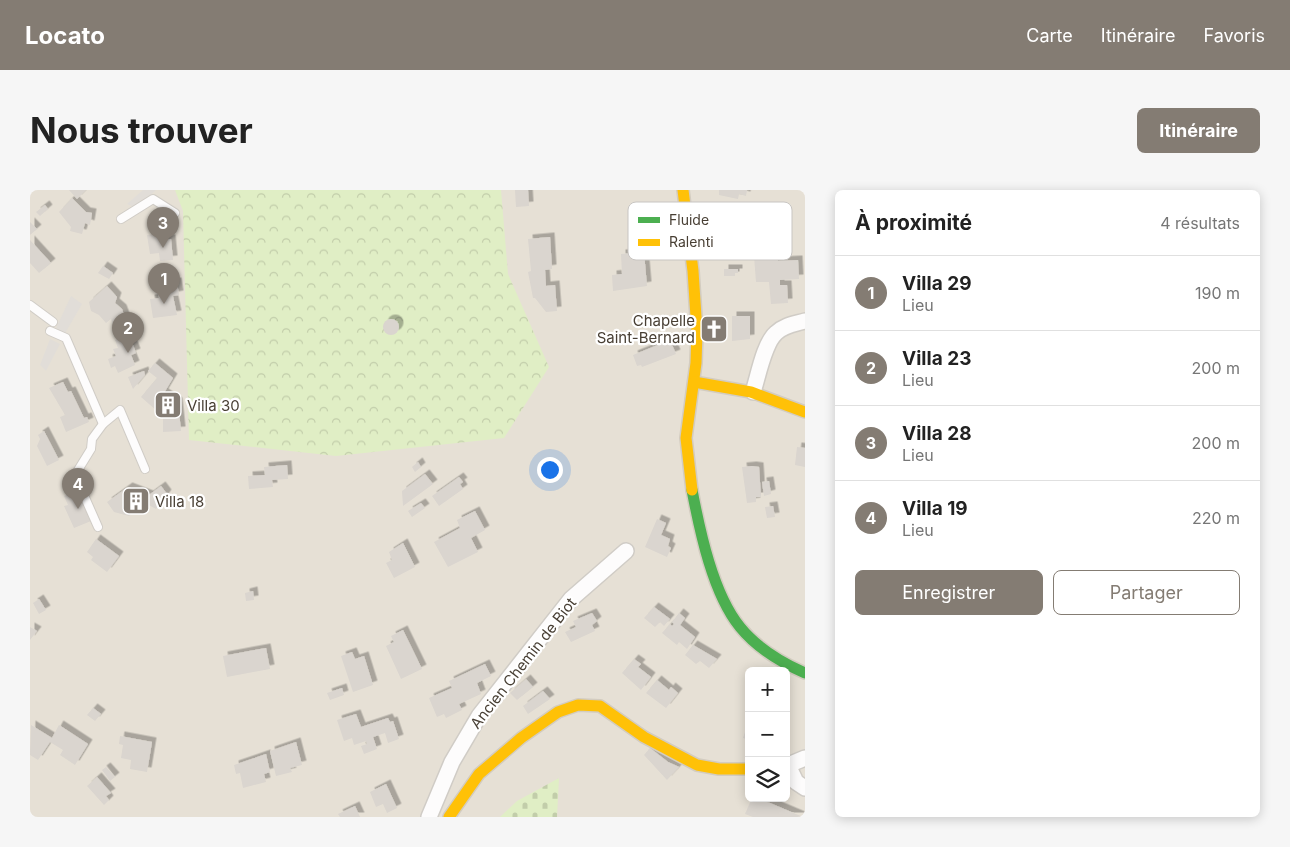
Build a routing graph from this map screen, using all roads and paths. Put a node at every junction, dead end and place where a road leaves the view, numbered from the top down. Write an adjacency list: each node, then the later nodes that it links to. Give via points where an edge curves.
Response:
1 (175, 213): 2 (lane, via 153,199)
2 (121, 219)
3 (691, 260): 8 (main road, via 697,351)
4 (30, 305): 6 (lane)
5 (805, 321): 9 (street, via 786,326 774,334)
6 (53, 322)
7 (50, 331): 11 (lane, via 66,338)
8 (694, 382): 9 (main road, via 728,385); 15 (main road, via 686,437 688,469 707,547 731,615 770,655)
9 (753, 392): 10 (main road)
10 (805, 412)
11 (103, 424): 12 (lane, via 120,410); 13 (lane, via 92,439 91,449 76,475)
12 (145, 470)
13 (98, 527)
14 (626, 551): 21 (street, Ancien Chemin de Biot, via 571,598 479,716 452,762)
15 (805, 673)
16 (805, 758): 17 (street)
17 (790, 765)
18 (745, 770): 22 (main road, via 697,765 644,737 600,706 578,705 558,712 479,774)
19 (790, 771): 20 (street, via 796,782)
20 (805, 788)
21 (429, 817)
22 (449, 817)

